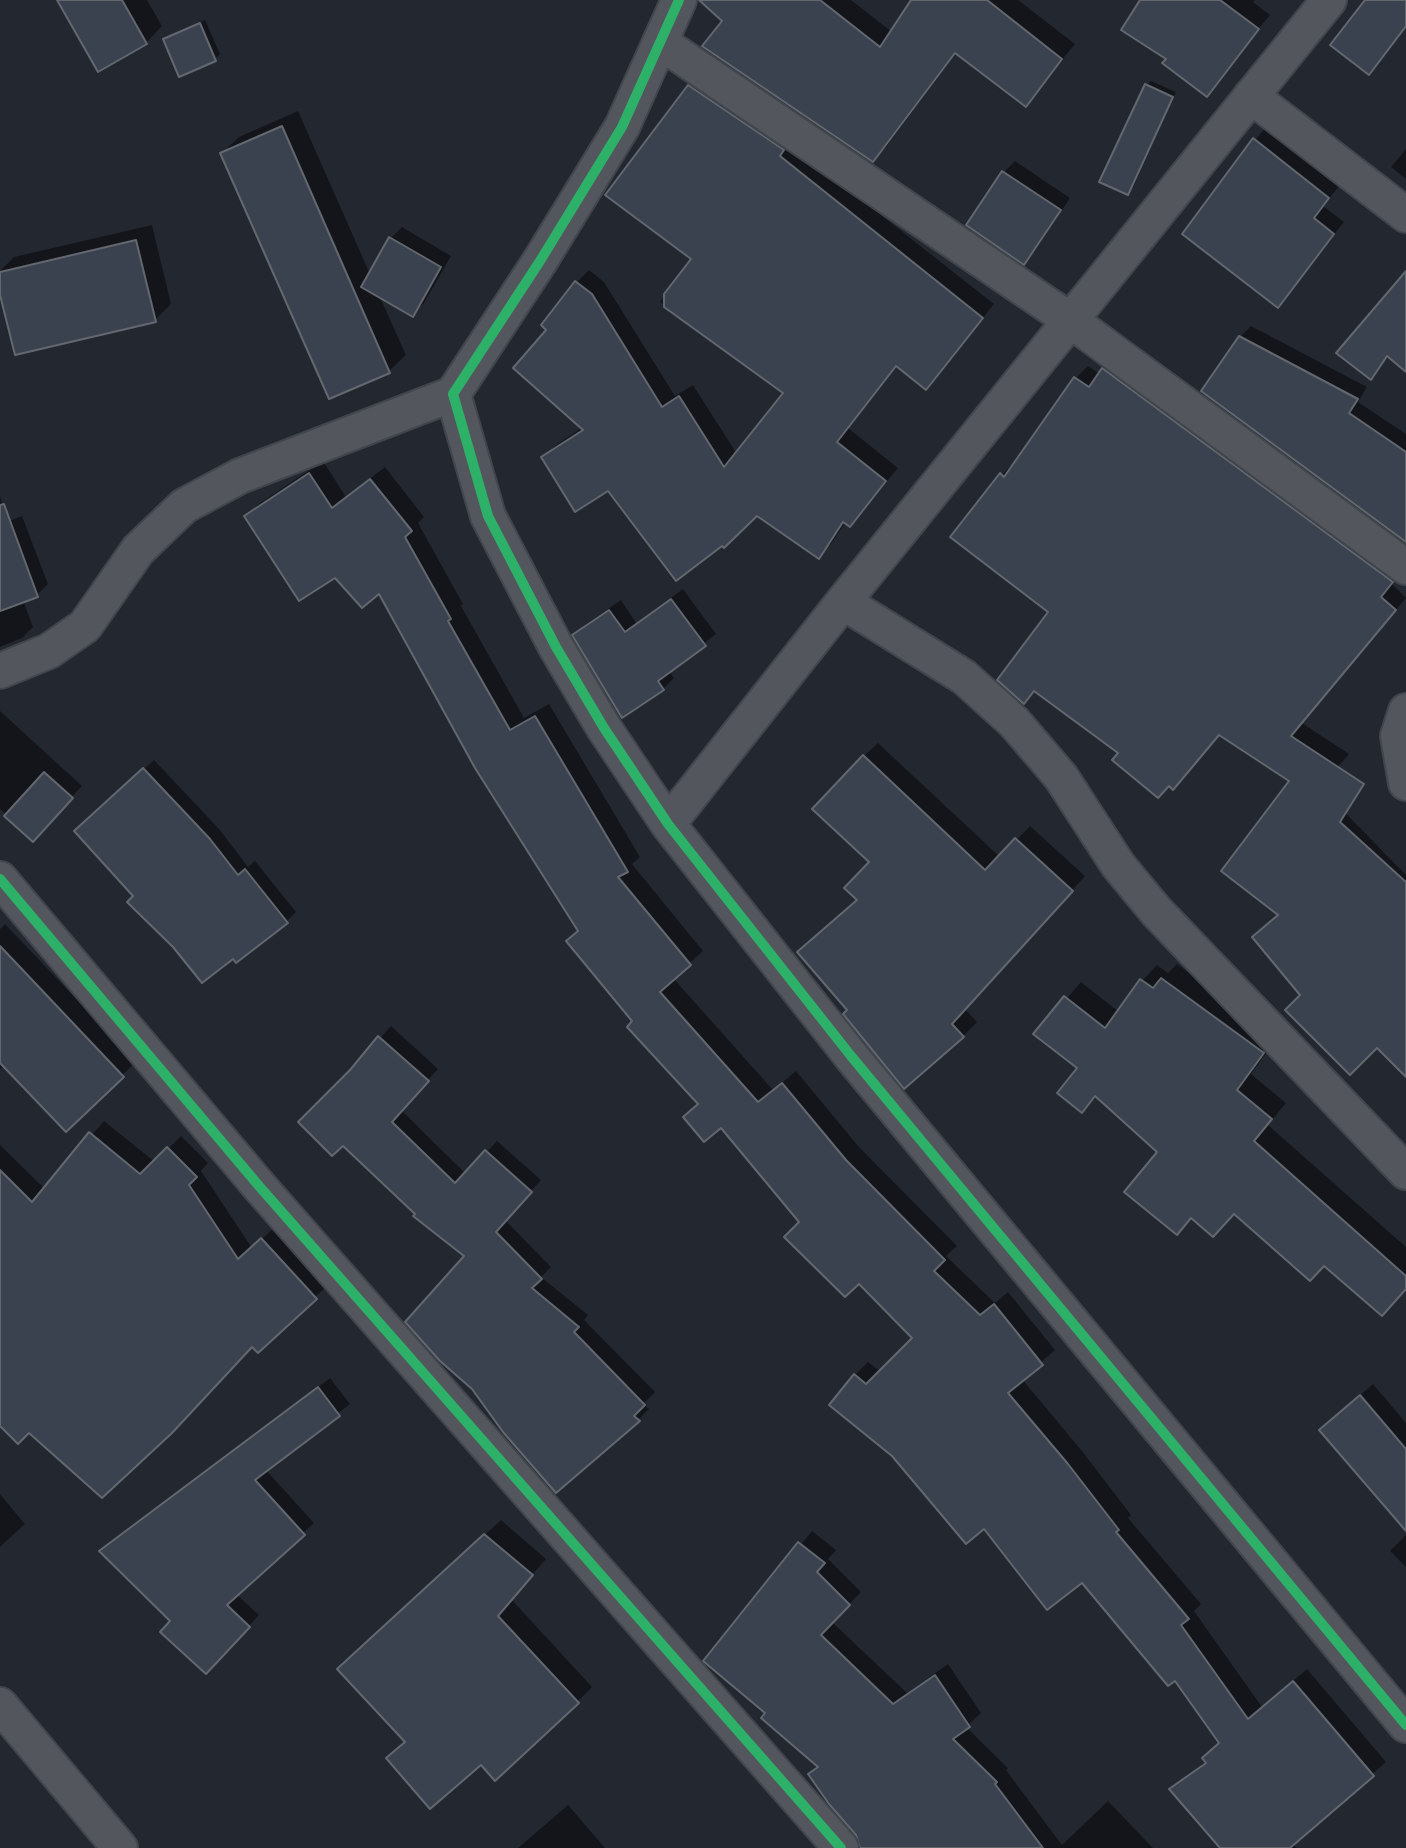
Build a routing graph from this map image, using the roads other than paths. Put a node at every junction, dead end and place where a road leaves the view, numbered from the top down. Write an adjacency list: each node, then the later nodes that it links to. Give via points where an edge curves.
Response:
1 (679, 0): 3 (street)
2 (1329, 0): 4 (street)
3 (660, 42): 6 (street); 7 (street, via 622,127)
4 (1251, 96): 5 (street); 6 (street)
5 (1406, 215)
6 (1070, 320): 8 (street); 9 (street)
7 (453, 394): 10 (street, via 240,476 184,506 138,550 85,626 49,651); 13 (street, via 488,516 564,661)
8 (1406, 567)
9 (843, 602): 13 (street); 15 (street, via 964,677 1014,722 1061,777 1118,865 1156,911)
10 (0, 671)
11 (1406, 711): 12 (street, via 1398,736)
12 (1406, 783)
13 (668, 824): 17 (street, via 851,1056)
14 (0, 879): 19 (street, via 259,1186)
15 (1406, 1172)
16 (0, 1705): 18 (street)
17 (1406, 1725)
18 (120, 1848)
19 (841, 1848)

